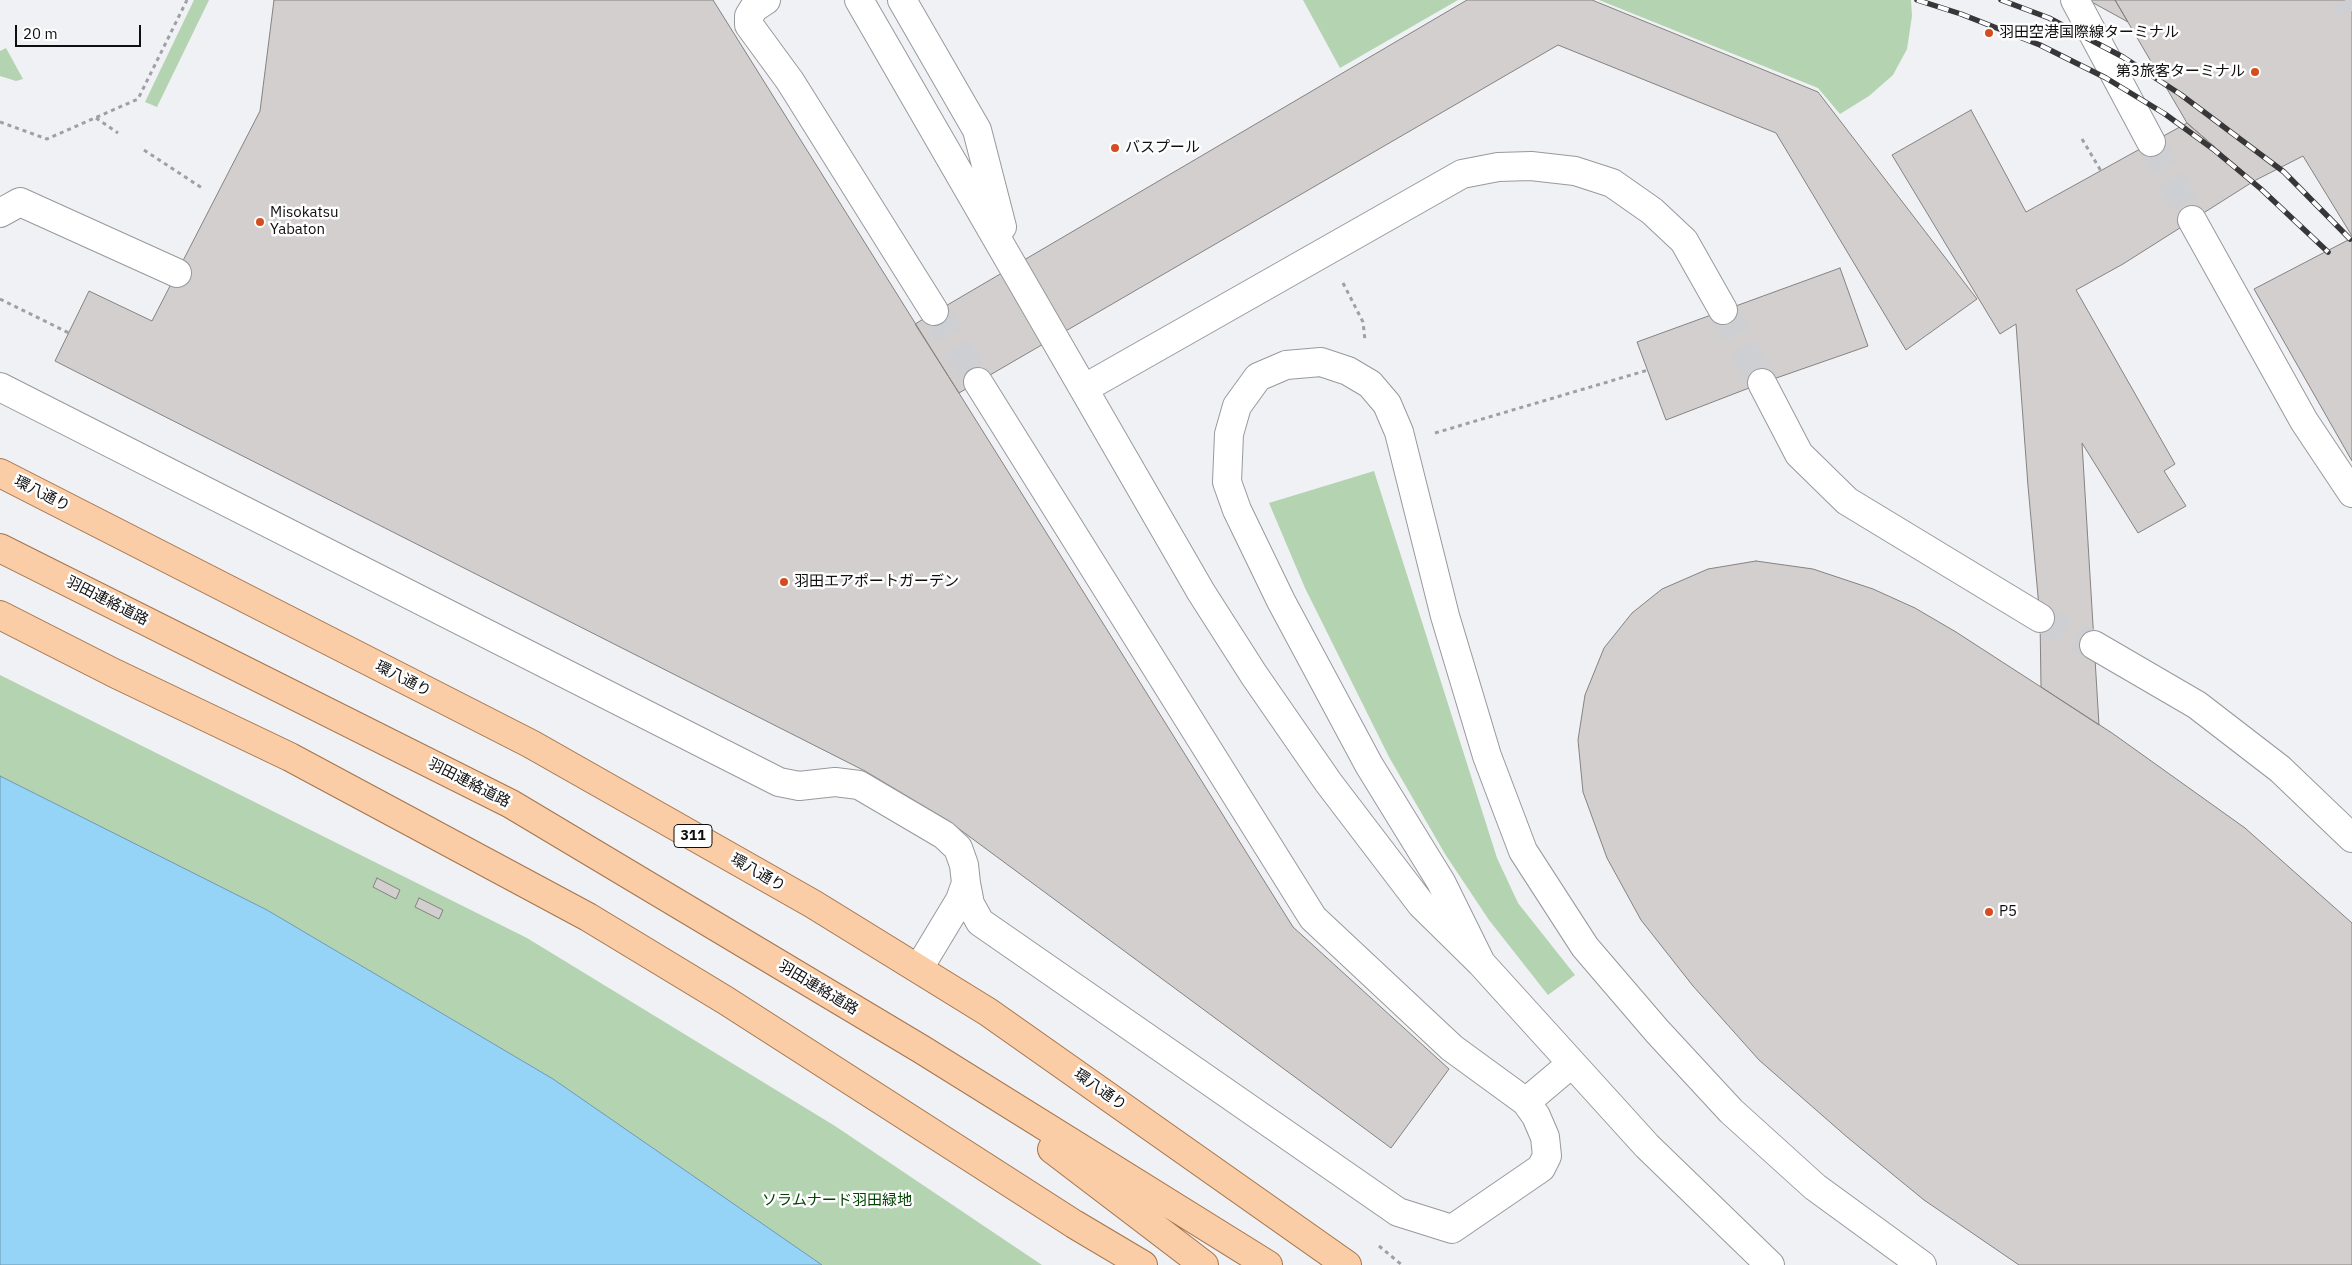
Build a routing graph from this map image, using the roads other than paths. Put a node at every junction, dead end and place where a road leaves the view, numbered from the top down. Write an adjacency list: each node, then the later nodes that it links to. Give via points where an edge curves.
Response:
1 (766, 0): 11 (street, via 754,8 749,16 749,25 790,81)
2 (859, 0): 8 (street)
3 (902, 0): 8 (street, via 977,130)
4 (2075, 0): 5 (street)
5 (2151, 142)
6 (0, 213): 9 (street, via 20,202)
7 (2192, 220): 17 (street, via 2304,421)
8 (1011, 260): 15 (street)
9 (176, 273)
10 (1723, 310): 15 (street, via 1684,241 1652,211 1612,183 1575,171 1531,166 1498,168 1462,174)
11 (934, 311)
12 (978, 382): 28 (street, via 1313,918 1452,1048)
13 (1762, 383): 20 (street, via 1799,454 1847,501)
14 (0, 387): 23 (street, via 779,782 799,786 835,782 859,785 944,835 958,848)
15 (1085, 388): 24 (street, via 1202,592 1254,675 1323,775 1421,904)
16 (0, 472): 25 (main road, 環八通り / 311, via 531,744)
17 (2352, 494)
18 (0, 548): 26 (main road, 羽田連絡道路, via 511,804)
19 (0, 615): 29 (main road, via 290,757 588,917 725,1000)
20 (2040, 618)
21 (2094, 645): 22 (street, via 2197,705 2280,769)
22 (2352, 838)
23 (966, 883): 25 (street, via 960,900); 28 (street, via 970,904 980,922 1398,1212 1452,1229 1541,1168 1547,1156 1545,1137)
24 (1481, 963): 27 (street); 34 (street, via 1441,882 1369,765 1281,601 1226,482 1229,434 1237,406 1258,377 1286,365 1321,362 1348,371 1370,384 1387,404 1399,432 1445,616 1487,756 1523,851 1586,948 1731,1111 1815,1187)
25 (919, 968): 32 (main road, 環八通り / 311, via 988,1012)
26 (921, 1049): 30 (main road); 31 (main road)
27 (1571, 1064): 28 (street); 33 (street, via 1647,1146)
28 (1526, 1102)
29 (1142, 1265)
30 (1204, 1265)
31 (1268, 1265)
32 (1346, 1265)
33 (1770, 1265)
34 (1922, 1265)

